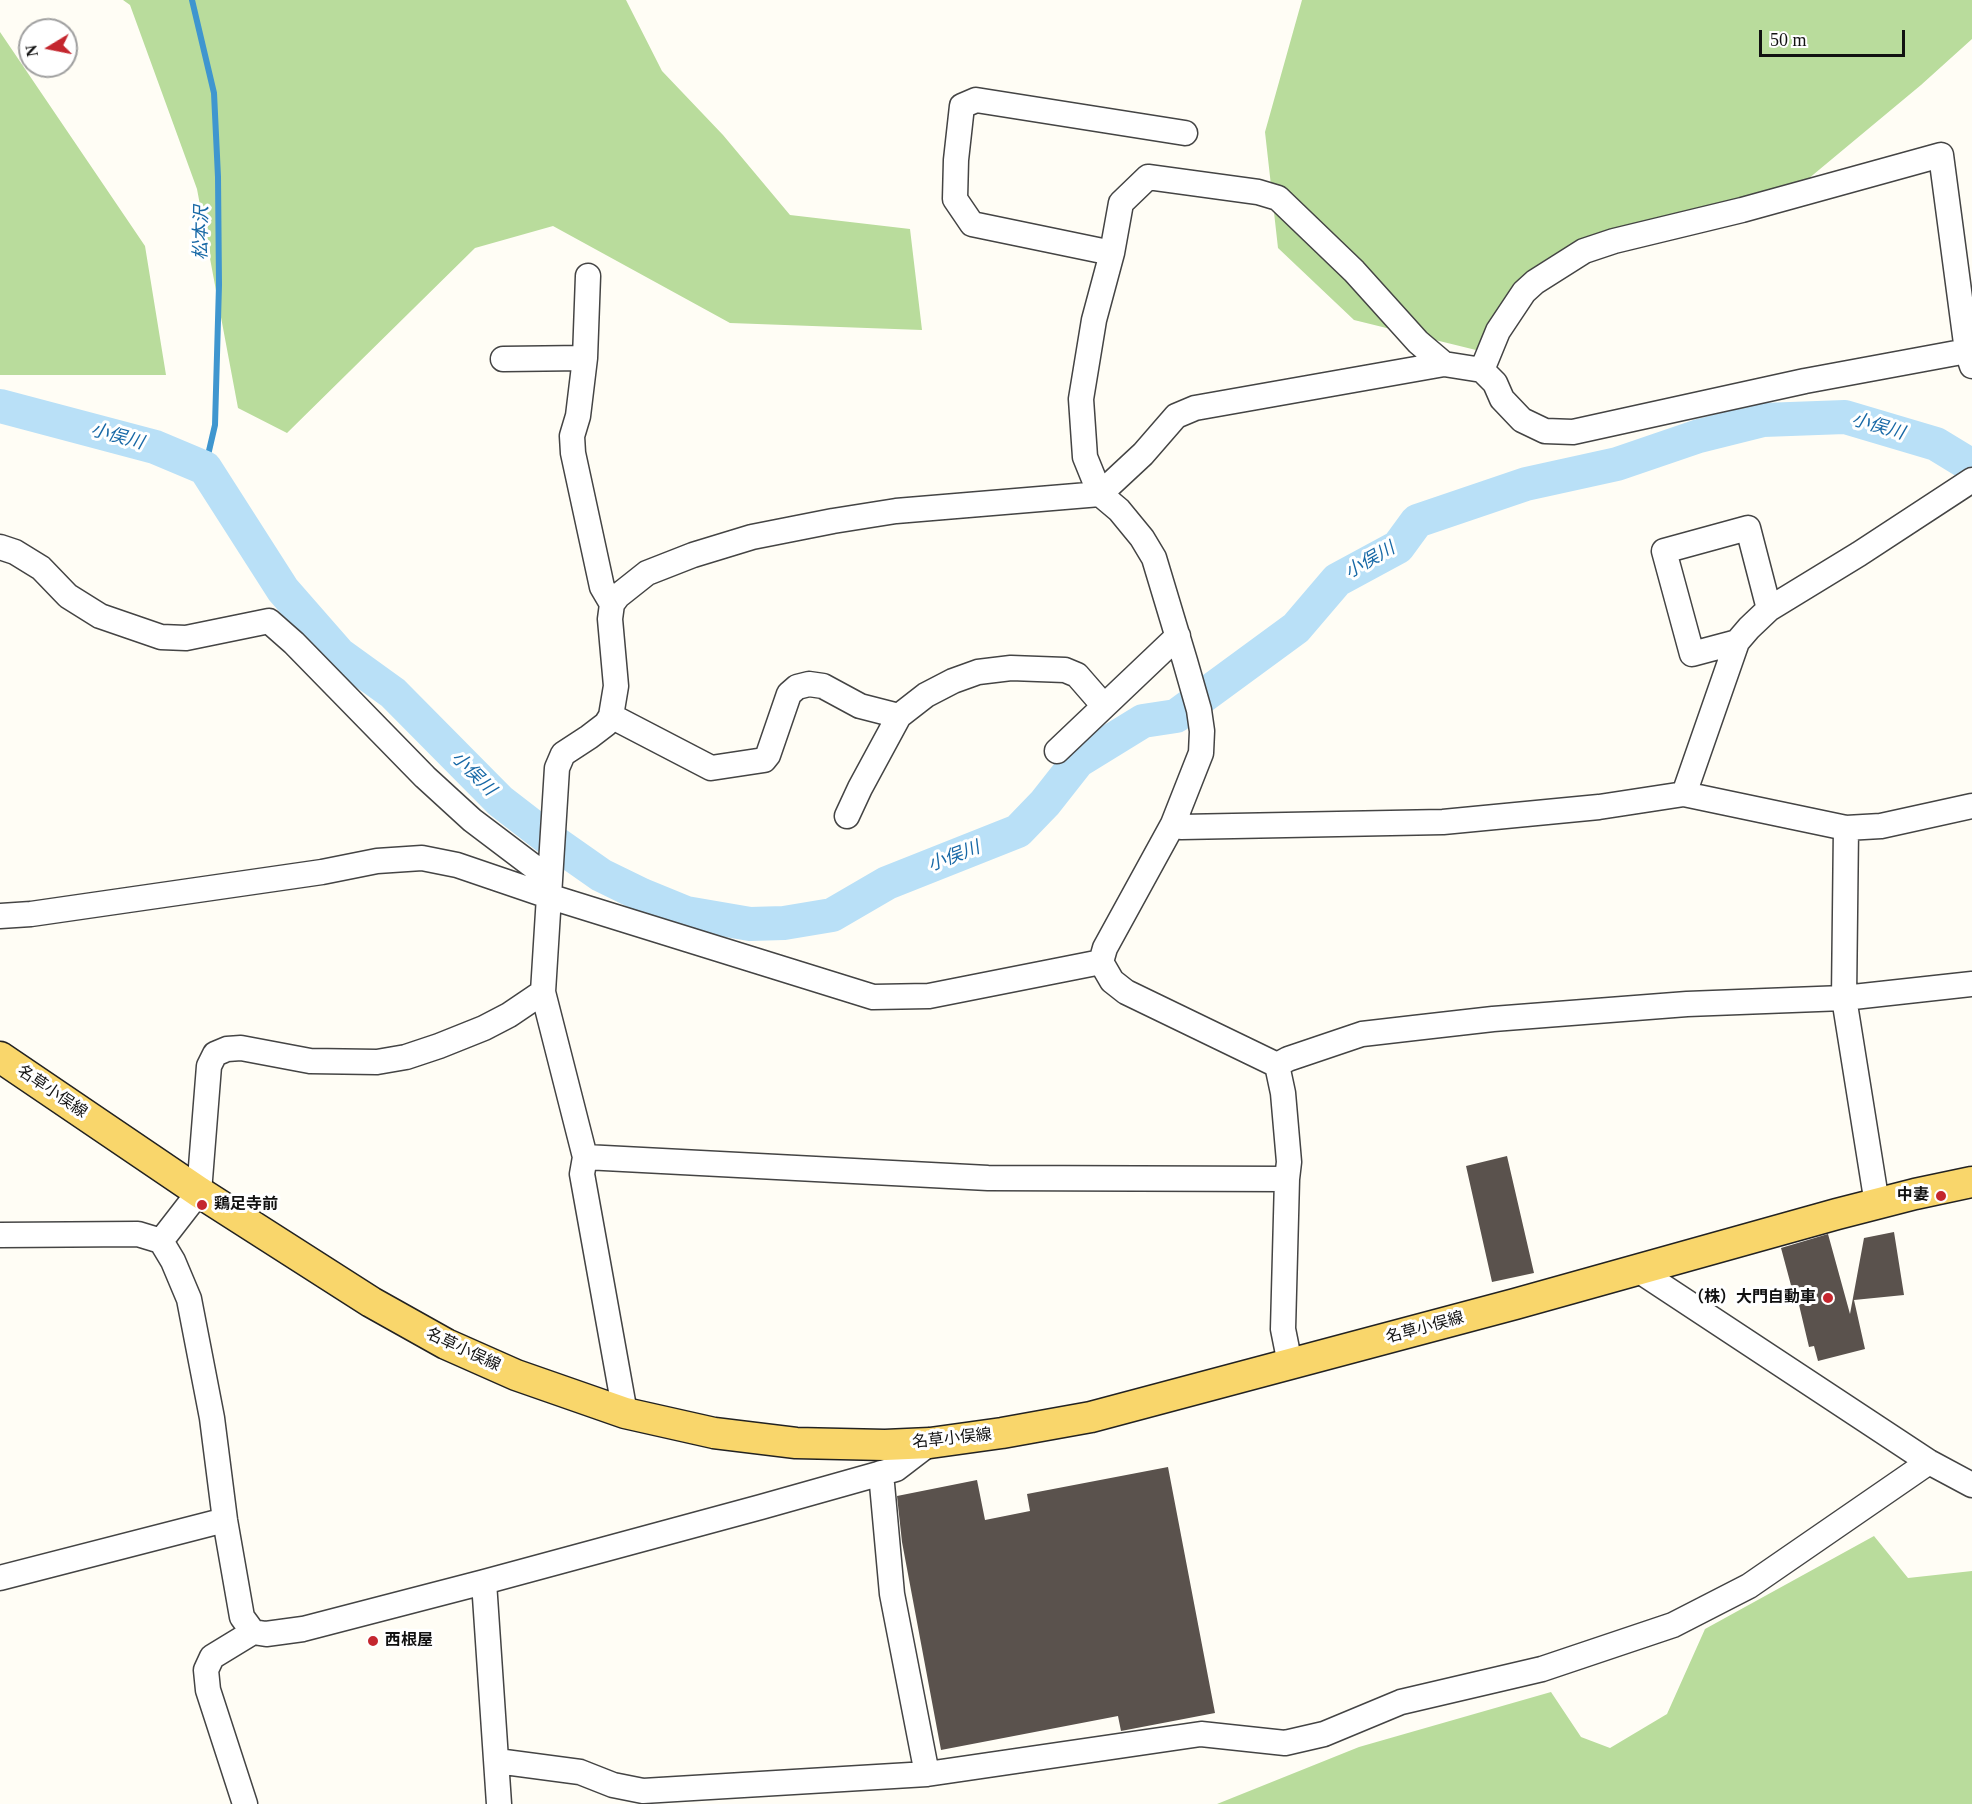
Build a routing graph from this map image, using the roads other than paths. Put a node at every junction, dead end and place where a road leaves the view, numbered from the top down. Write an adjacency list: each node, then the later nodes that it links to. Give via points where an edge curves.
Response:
1 (1185, 133): 2 (street, via 976,100 962,106 955,200 972,224)
2 (1112, 253): 7 (street, via 1122,203 1148,177 1278,198 1354,271 1418,342); 10 (street, via 1094,320 1081,399 1085,457)
3 (588, 276): 4 (street)
4 (585, 358): 6 (street); 12 (street, via 572,436 573,453 602,587)
5 (1970, 358): 8 (street, via 1805,381 1573,432 1545,431 1522,420); 8 (street, via 1941,155 1584,251 1524,292 1498,331)
6 (503, 359)
7 (1444, 363): 8 (street); 10 (street, via 1195,408 1176,416)
8 (1482, 370)
9 (1965, 484): 13 (street)
10 (1100, 494): 12 (street, via 896,511 752,537 647,573); 14 (street, via 1119,510 1154,558)
11 (0, 547): 25 (street, via 41,568 68,596 100,616 161,638 186,638 269,621 448,799)
12 (612, 604): 17 (street, via 616,686)
13 (1769, 609): 15 (street); 15 (street, via 1748,528 1664,551 1692,654)
14 (1178, 636): 16 (street); 23 (street, via 1202,731 1201,753)
15 (1737, 642): 20 (street)
16 (1104, 706): 18 (street, via 1077,675 1065,670 1011,668 978,672 953,681); 19 (street)
17 (611, 716): 18 (street, via 711,768 764,760 789,694 797,687 823,686 860,706); 25 (street, via 606,724 563,754 557,768)
18 (899, 716): 22 (street)
19 (1057, 751)
20 (1684, 794): 23 (street, via 1599,807 1443,822 1181,827); 24 (street)
21 (1972, 806): 24 (street, via 1881,826)
22 (847, 816)
23 (1173, 824): 27 (street)
24 (1846, 828): 30 (street)
25 (550, 882): 26 (street, via 422,858 377,861); 27 (street, via 873,996 930,996); 29 (street)
26 (0, 916)
27 (1101, 962): 32 (street, via 1112,981 1126,992)
28 (1972, 984): 30 (street)
29 (543, 992): 33 (street); 36 (street, via 484,1028 406,1057 377,1062 310,1061 241,1048 215,1054 209,1066)
30 (1844, 998): 32 (street, via 1687,1004 1414,1028 1362,1035); 37 (street)
31 (0, 1057): 36 (main road, 名草小俣線)
32 (1277, 1065): 34 (street, via 1289,1162)
33 (585, 1157): 34 (street, via 988,1178); 42 (street, via 582,1174)
34 (1287, 1179): 41 (street, via 1283,1329)
35 (1972, 1182): 37 (main road, 名草小俣線)
36 (199, 1192): 39 (street); 42 (main road, 名草小俣線, via 371,1302 446,1344 551,1389)
37 (1877, 1204): 40 (main road, 名草小俣線)
38 (0, 1235): 39 (street, via 138,1234)
39 (161, 1241): 47 (street, via 189,1299 212,1418)
40 (1638, 1270): 41 (main road, 名草小俣線); 44 (street)
41 (1290, 1364): 43 (main road, 名草小俣線, via 1091,1417)
42 (625, 1413): 43 (main road, 名草小俣線, via 764,1440 874,1445)
43 (930, 1443): 45 (street, via 896,1468)
44 (1929, 1462): 46 (street); 52 (street, via 1749,1586 1673,1625 1542,1669 1401,1702 1324,1734 1285,1743 1201,1734)
45 (882, 1473): 49 (street); 52 (street, via 892,1594)
46 (1972, 1485)
47 (225, 1520): 48 (street); 50 (street, via 242,1617)
48 (0, 1578)
49 (484, 1582): 50 (street, via 303,1629); 51 (street)
50 (253, 1632): 53 (street, via 212,1657 206,1670 208,1690)
51 (498, 1761): 52 (street, via 580,1772 643,1791); 54 (street)
52 (927, 1774)
53 (245, 1804)
54 (499, 1804)

